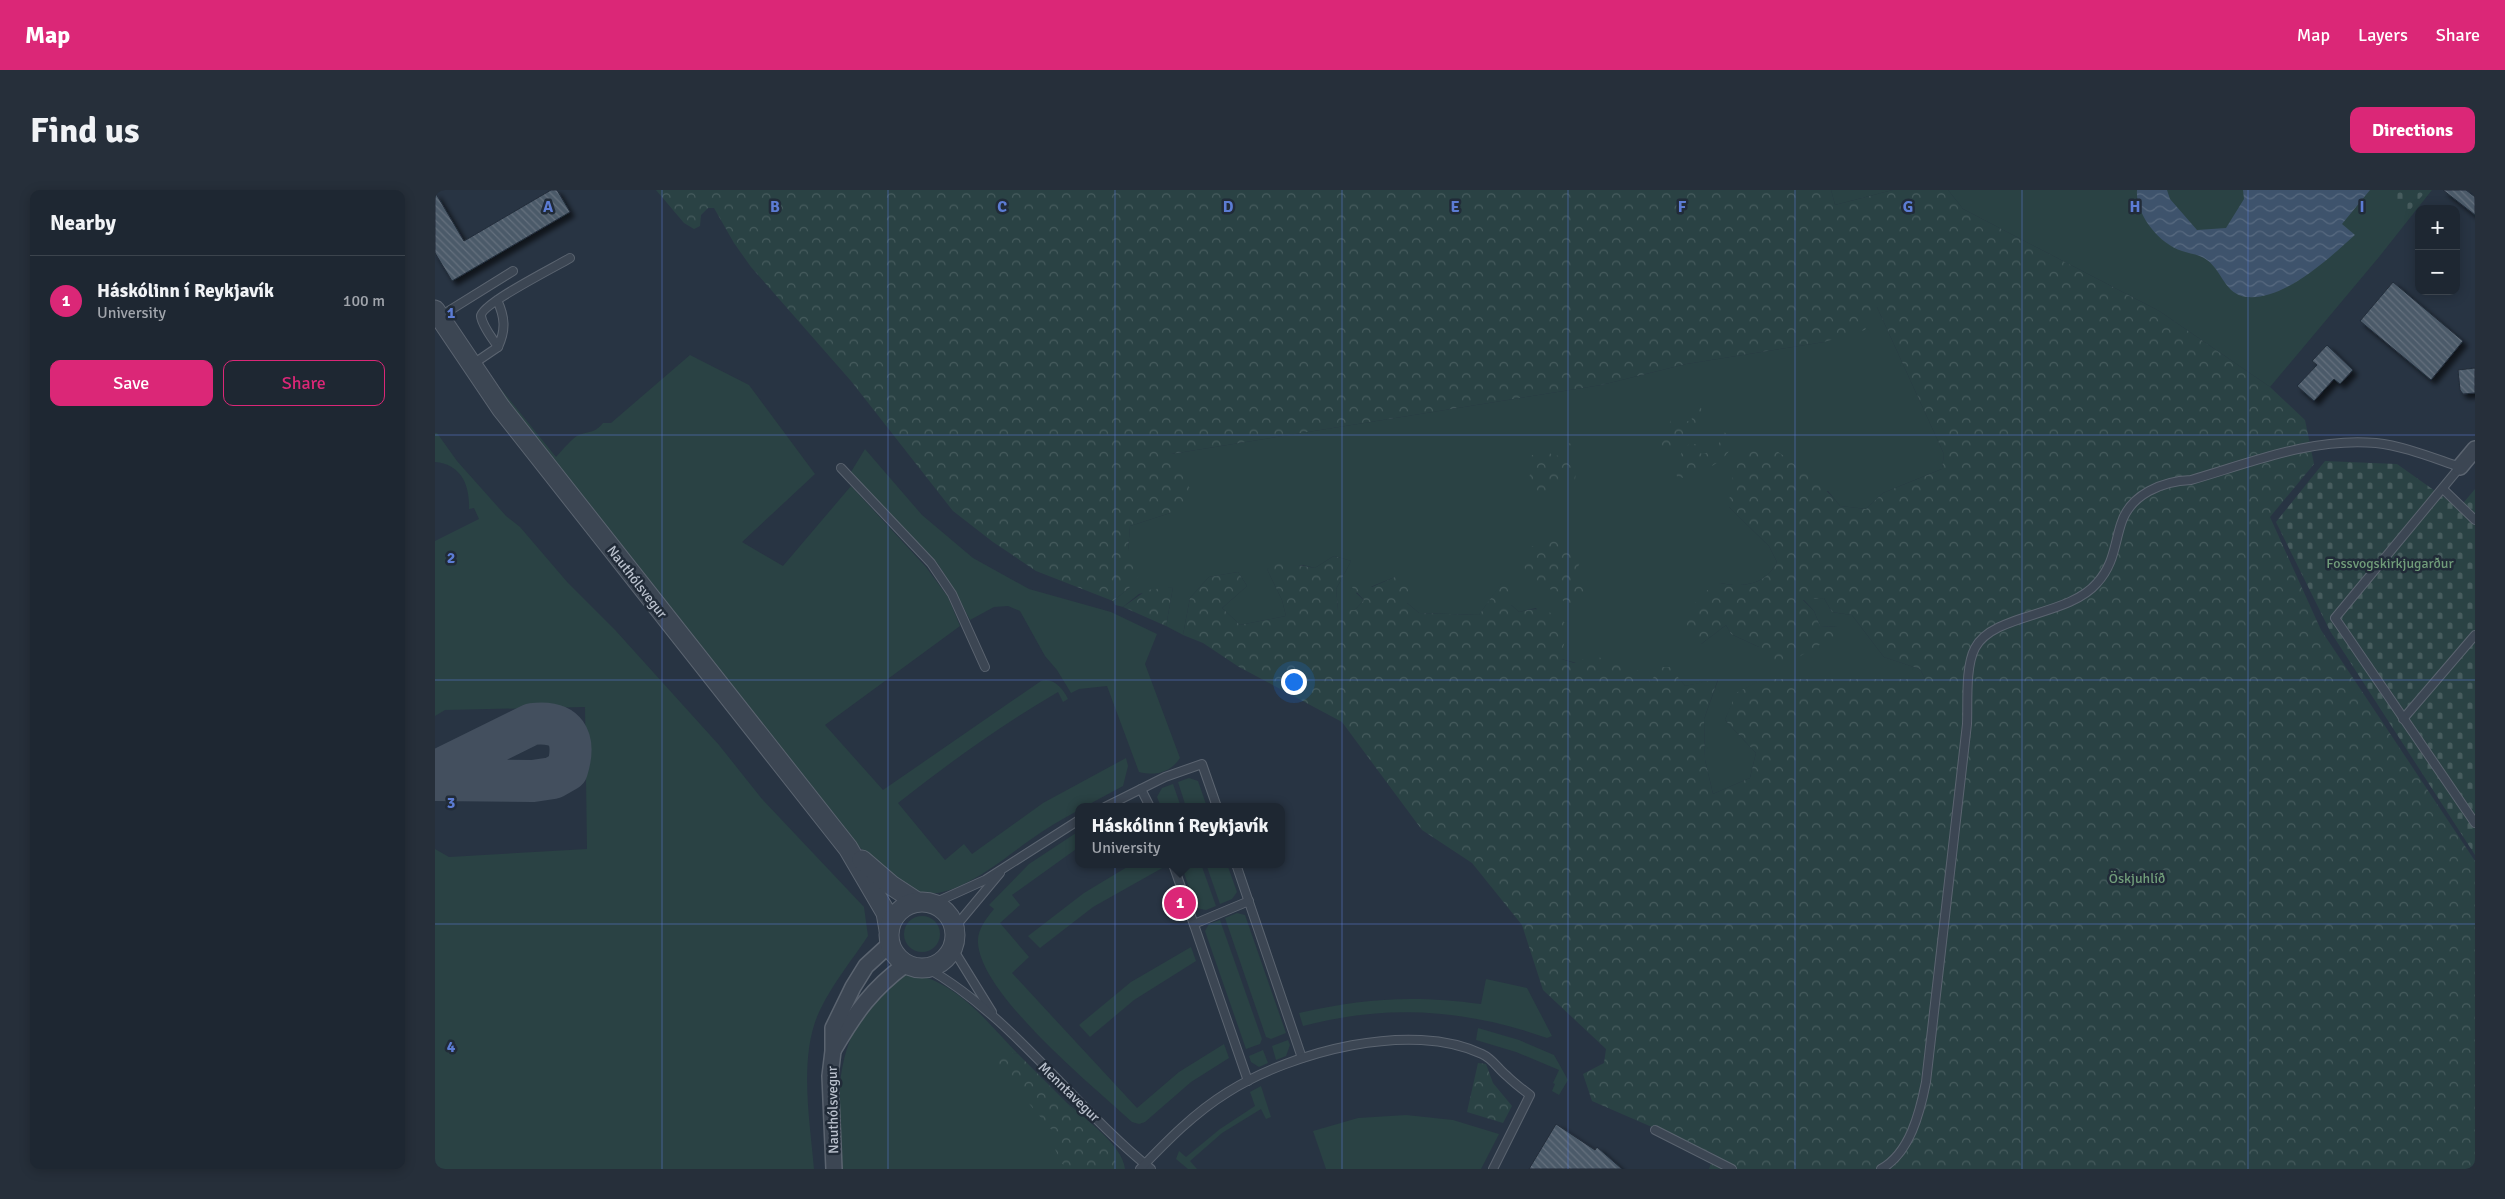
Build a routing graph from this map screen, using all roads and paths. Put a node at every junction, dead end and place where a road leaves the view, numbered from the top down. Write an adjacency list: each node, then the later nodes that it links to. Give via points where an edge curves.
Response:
1 (570, 258): 3 (lane)
2 (513, 271): 4 (lane)
3 (497, 300): 5 (lane, via 502,311 504,334); 5 (lane, via 483,310 481,316)
4 (436, 315): 6 (street, Nauthólsvegur)
5 (497, 347): 6 (lane)
6 (471, 365): 21 (street, Nauthólsvegur, via 501,408)
7 (2475, 449): 8 (street)
8 (2460, 467): 10 (lane); 42 (lane, via 2377,443 2342,442 2306,448 2191,480 2173,481 2140,497 2131,508 2122,522 2113,558 2090,589 2068,604 2015,620 1987,634 1975,648 1970,666 1967,724 1926,1082 1920,1111 1910,1133 1899,1152)
9 (841, 468): 13 (lane, via 931,563 952,594)
10 (2443, 488): 11 (lane); 14 (lane, via 2335,618)
11 (2475, 520)
12 (2475, 636): 14 (lane)
13 (985, 668)
14 (2403, 719): 20 (lane)
15 (1141, 789): 16 (lane); 17 (lane); 18 (lane, via 1202,764)
16 (1113, 803)
17 (1148, 803)
18 (1216, 803)
19 (1075, 822): 22 (lane)
20 (2475, 823)
21 (848, 848): 26 (street, Nauthólsvegur, via 891,885); 29 (street, Nauthólsvegur, via 878,896 886,913)
22 (1005, 868): 26 (lane, via 969,888); 28 (lane)
23 (1174, 868): 27 (lane)
24 (1237, 868): 25 (lane)
25 (1249, 901): 27 (lane); 35 (lane)
26 (925, 902): 28 (street, via 943,909); 29 (street, via 898,912)
27 (1194, 924): 36 (lane)
28 (955, 927): 30 (street)
29 (890, 937): 31 (street, via 894,952); 34 (street, Nauthólsvegur, via 866,966 838,1014 833,1028)
30 (953, 949): 32 (street, via 937,965); 33 (lane, Menntavegur)
31 (906, 964): 32 (street); 34 (street, Nauthólsvegur, via 871,993)
32 (927, 968): 33 (lane, Menntavegur)
33 (996, 1018): 38 (lane, Menntavegur)
34 (833, 1051): 39 (street, Nauthólsvegur, via 830,1076)
35 (1302, 1058): 36 (lane); 40 (lane, via 1363,1044 1421,1040 1480,1053 1494,1060 1505,1075 1530,1095)
36 (1248, 1081): 38 (lane, via 1192,1118)
37 (1655, 1130): 41 (lane)
38 (1145, 1167)
39 (834, 1169)
40 (1493, 1169)
41 (1733, 1169)
42 (1881, 1169)

